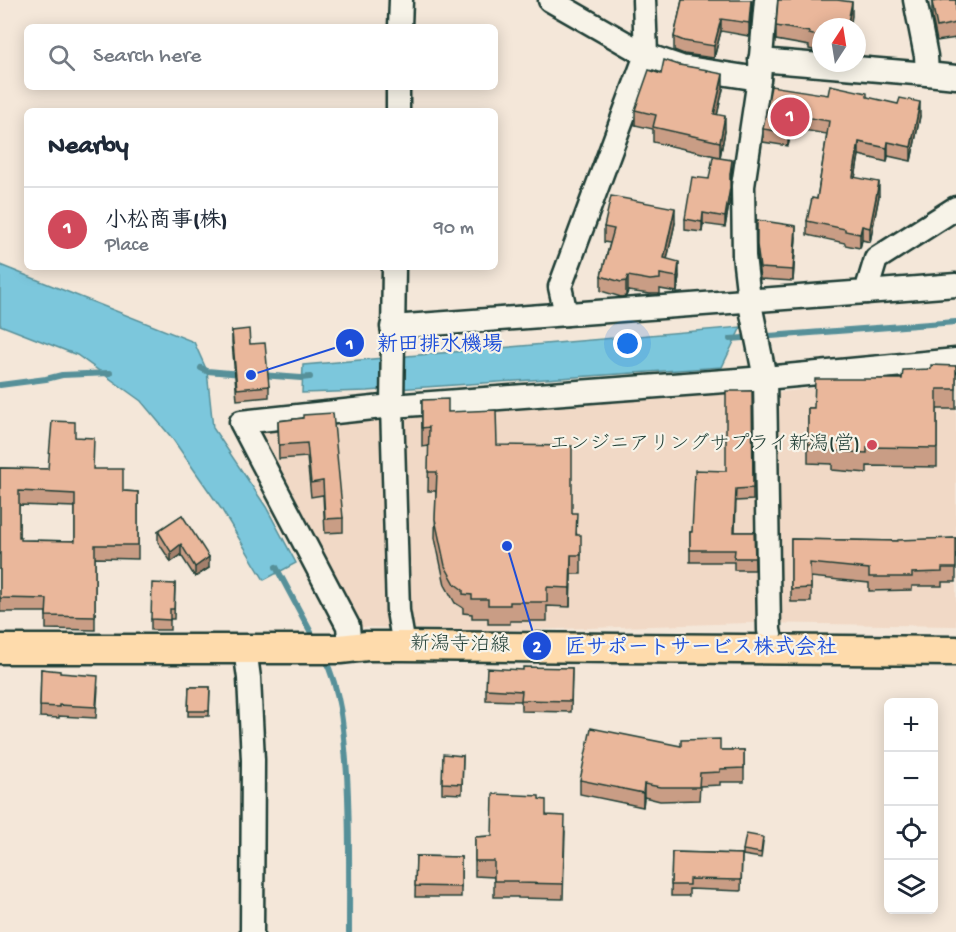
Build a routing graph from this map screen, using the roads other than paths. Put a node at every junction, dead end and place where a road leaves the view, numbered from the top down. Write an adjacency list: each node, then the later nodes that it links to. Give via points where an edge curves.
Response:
1 (401, 0): 6 (street)
2 (550, 0): 7 (street)
3 (644, 0): 7 (street)
4 (766, 0): 8 (street)
5 (915, 0): 9 (street)
6 (400, 24)
7 (646, 55): 8 (street, via 681,67); 18 (street, via 560,287)
8 (760, 70): 9 (street); 17 (street, via 743,186)
9 (927, 74): 10 (street)
10 (956, 77)
11 (399, 90): 12 (street)
12 (398, 108)
13 (956, 208): 16 (street, via 876,259)
14 (394, 270): 19 (street)
15 (956, 285): 16 (street)
16 (866, 292): 17 (street)
17 (749, 300): 18 (street); 21 (street)
18 (566, 314): 19 (street)
19 (392, 333): 22 (street)
20 (956, 360): 21 (street)
21 (764, 371): 22 (street, via 743,378); 27 (street, via 769,630)
22 (392, 402): 23 (street, via 398,611); 26 (street, via 241,422 348,626)
23 (404, 646): 26 (main road, 新潟寺泊線); 27 (main road, 新潟寺泊線)
24 (0, 649): 25 (main road, 新潟寺泊線)
25 (245, 649): 26 (main road, 新潟寺泊線); 29 (street, via 253,760)
26 (345, 649)
27 (773, 650): 28 (main road, 新潟寺泊線)
28 (956, 651)
29 (252, 932)

